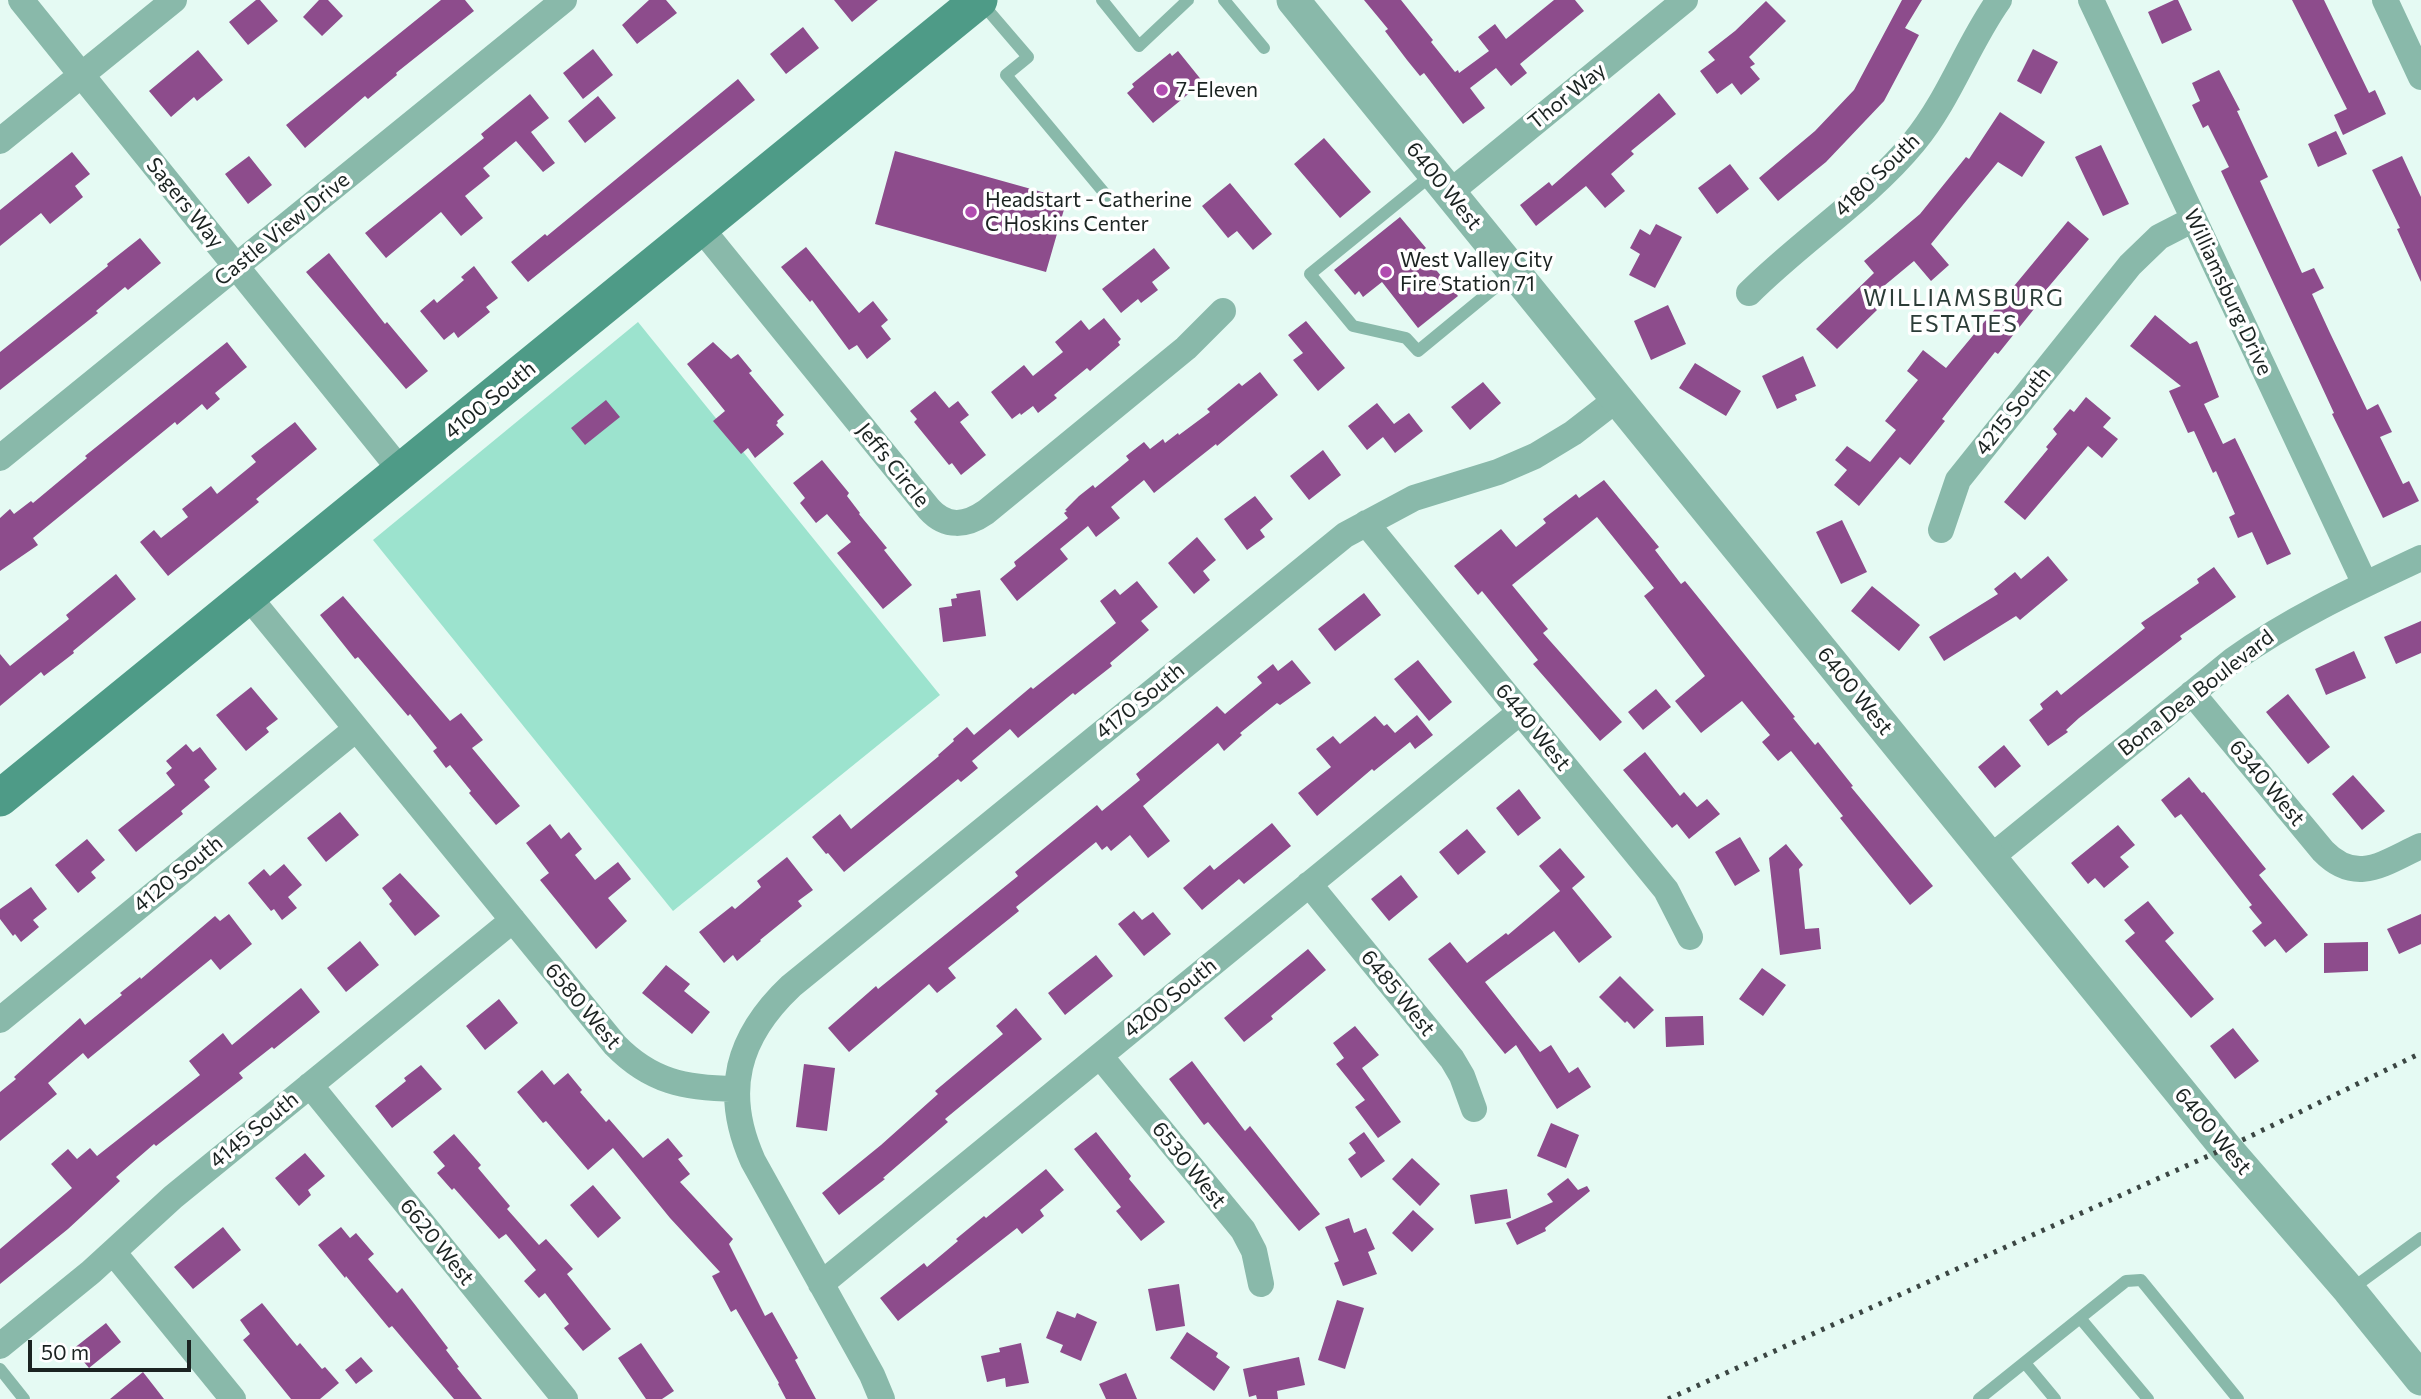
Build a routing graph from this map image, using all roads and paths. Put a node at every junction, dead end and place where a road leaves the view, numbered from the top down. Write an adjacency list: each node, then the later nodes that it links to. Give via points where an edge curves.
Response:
1 (21, 0): 14 (street, Sagers Way)
2 (174, 0): 14 (street)
3 (564, 0): 21 (street, Castle View Drive)
4 (979, 0): 18 (lane, via 1028,57 1006,75); 20 (main road, 4100 South)
5 (1103, 0): 6 (lane, via 1139,46)
6 (1188, 0)
7 (1224, 0): 13 (lane)
8 (1293, 0): 17 (street, 6400 West)
9 (1685, 0): 17 (street, Thor Way)
10 (1999, 0): 23 (street, 4180 South, via 1943,102 1915,141 1876,182)
11 (2091, 0): 19 (street, Williamsburg Drive)
12 (2385, 0): 15 (street)
13 (1264, 48)
14 (82, 75): 16 (street); 21 (street, Sagers Way)
15 (2421, 77)
16 (0, 141)
17 (1441, 183): 22 (street, 6400 West); 22 (lane, via 1310,274 1353,326 1406,338 1418,351)
18 (1111, 201)
19 (2194, 219): 29 (street, 4215 South, via 2159,237 2130,265 1958,480); 31 (street, Williamsburg Drive)
20 (699, 228): 24 (street, Jeffs Circle, via 929,509 952,523 970,522 986,512 1186,348); 27 (main road, 4100 South)
21 (236, 266): 26 (street, Castle View Drive); 27 (street, Sagers Way)
22 (1514, 272): 25 (street, 6400 West)
23 (1749, 293)
24 (1223, 311)
25 (1617, 399): 28 (street, 4170 South, via 1535,456 1414,498); 38 (street, 6400 West)
26 (0, 458)
27 (402, 471): 32 (main road, 4100 South)
28 (1366, 523): 34 (street, 6440 West); 45 (street, 4170 South, via 1328,548 791,986 754,1028)
29 (1941, 530)
30 (2421, 558): 31 (street, Bona Dea Boulevard)
31 (2365, 584): 33 (street, Bona Dea Boulevard, via 2292,620)
32 (248, 596): 35 (street, 6580 West); 36 (main road, 4100 South)
33 (2192, 693): 37 (street, 6340 West, via 2323,851 2347,869 2377,866); 38 (street, Bona Dea Boulevard)
34 (1520, 712): 39 (street, 4200 South); 41 (street, 6440 West, via 1666,890)
35 (356, 729): 40 (street, 6580 West); 42 (street, 4120 South)
36 (0, 798)
37 (2421, 846)
38 (1990, 858): 51 (street, 6400 West, via 2226,1148)
39 (1309, 884): 43 (street, 4200 South); 46 (street, 6485 West, via 1458,1067)
40 (513, 920): 44 (street, 4145 South); 45 (street, 6580 West, via 626,1056 670,1081)
41 (1690, 937)
42 (0, 1020)
43 (1100, 1056): 49 (street, 4200 South); 50 (street, 6530 West, via 1247,1236)
44 (310, 1085): 48 (street, 4145 South); 59 (street, 6620 West)
45 (735, 1089): 49 (street, via 746,1145)
46 (1474, 1109)
47 (2421, 1238): 51 (lane)
48 (113, 1252): 53 (street, 4145 South); 58 (street)
49 (821, 1284): 60 (street)
50 (1261, 1284)
51 (2349, 1290): 56 (street, 6400 West)
52 (2080, 1318): 54 (lane); 63 (lane); 64 (lane, via 2126,1281 2141,1280)
53 (0, 1346)
54 (2025, 1363): 61 (lane); 62 (lane)
55 (0, 1369): 57 (lane)
56 (2421, 1380)
57 (24, 1399)
58 (233, 1399)
59 (565, 1399)
60 (882, 1399)
61 (1979, 1399)
62 (2055, 1399)
63 (2148, 1399)
64 (2238, 1399)

